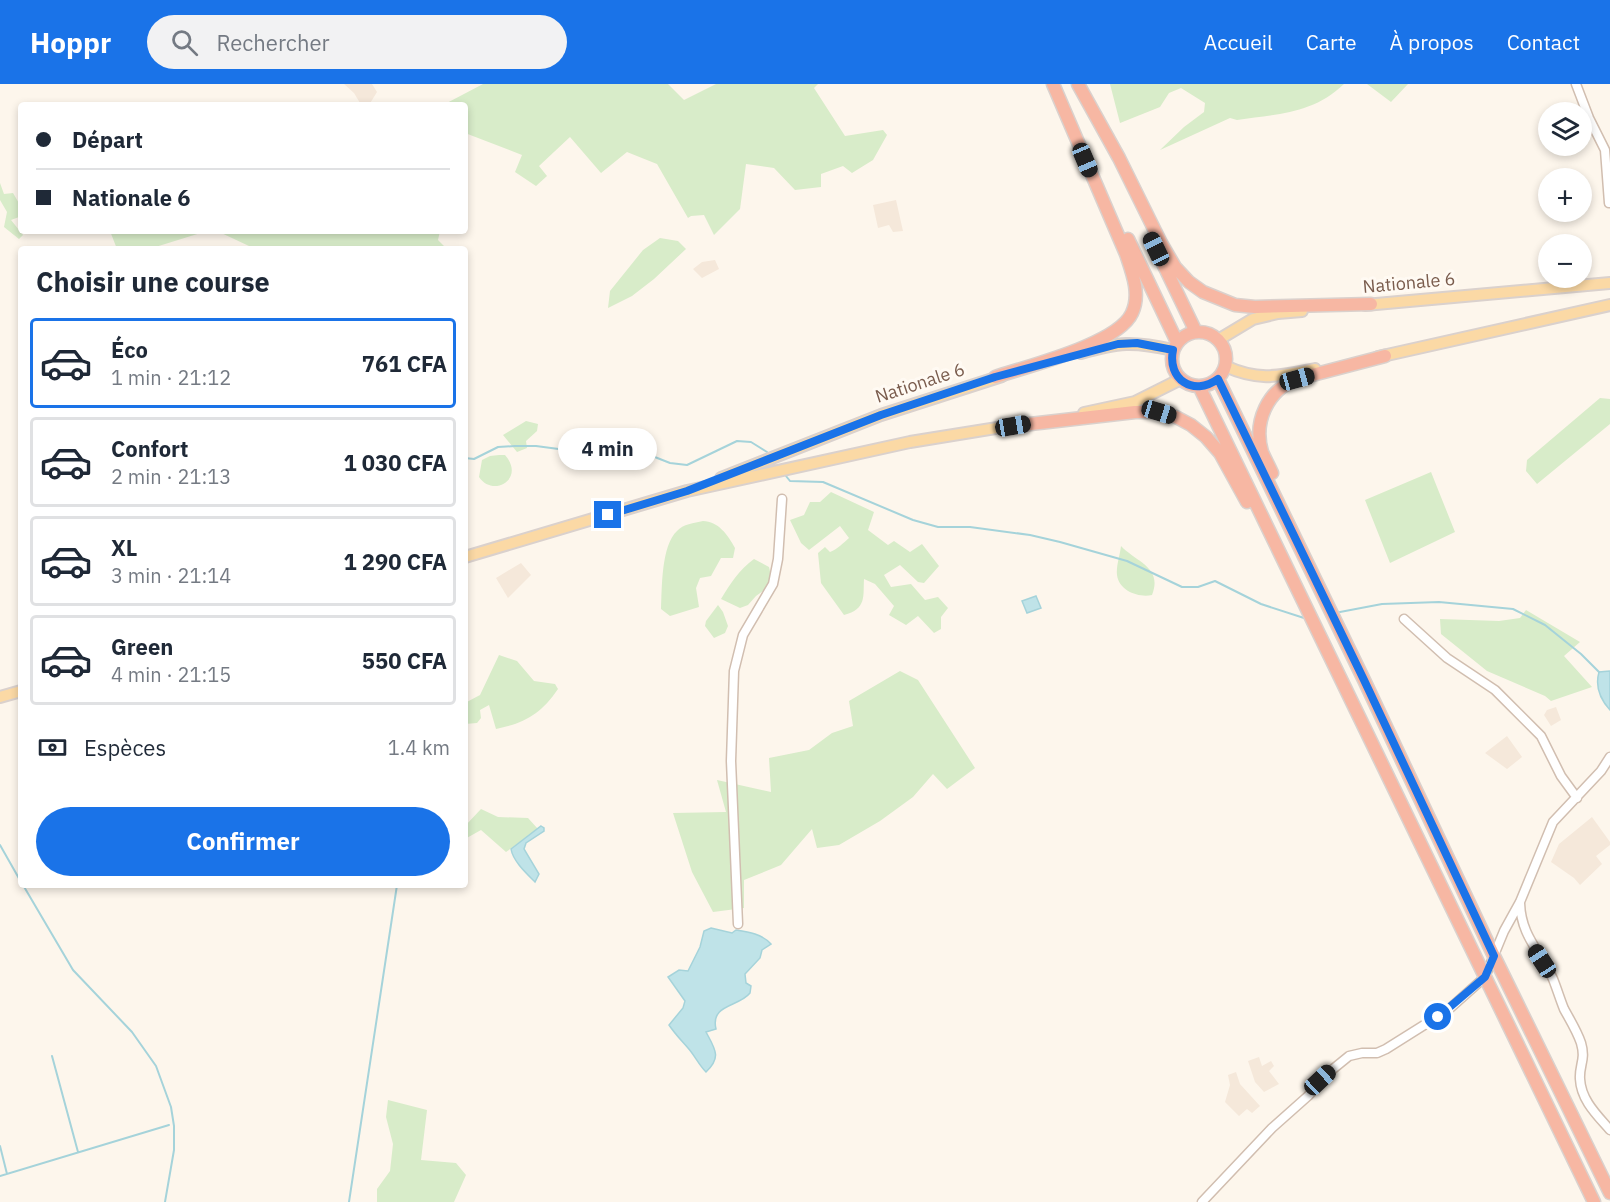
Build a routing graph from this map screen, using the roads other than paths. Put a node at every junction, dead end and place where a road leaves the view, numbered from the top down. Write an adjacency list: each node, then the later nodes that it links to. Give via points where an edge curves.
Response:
1 (1053, 84): 10 (highway); 13 (highway, via 1126,254 1136,296 1132,313 1110,335)
2 (1077, 84): 6 (highway, via 1161,243 1189,282 1235,305); 8 (highway)
3 (1576, 84): 4 (street, via 1605,150)
4 (1609, 203)
5 (1610, 283): 6 (main road, Nationale 6)
6 (1371, 304): 9 (main road, Nationale 6, via 1278,313 1253,319)
7 (1610, 305): 11 (main road)
8 (1196, 332): 9 (highway); 10 (highway, via 1182,336)
9 (1218, 340): 12 (highway, via 1224,347)
10 (1175, 346): 13 (main road, Nationale 6, via 1118,344); 14 (highway, via 1172,366)
11 (1385, 356): 12 (main road, via 1266,378); 22 (highway, via 1286,383 1268,401 1261,417 1262,451)
12 (1225, 366): 15 (highway)
13 (995, 377): 18 (main road, Nationale 6, via 881,415)
14 (1180, 379): 16 (highway); 17 (main road, Nationale 6, via 1135,402)
15 (1218, 379): 16 (highway); 22 (highway)
16 (1199, 386): 23 (highway)
17 (1013, 426): 18 (main road, Nationale 6, via 910,442); 23 (highway, via 1135,412 1159,412 1191,425 1220,453)
18 (687, 491): 20 (main road, Nationale 6)
19 (782, 499): 29 (street, via 773,584 743,635 734,672 731,761)
20 (468, 556)
21 (1404, 619): 27 (street, via 1447,658 1495,690 1541,736)
22 (1364, 680): 30 (highway)
23 (1345, 686): 31 (highway)
24 (18, 692): 25 (main road)
25 (0, 697)
26 (1610, 757): 27 (street)
27 (1576, 798): 28 (street, via 1553,822)
28 (1520, 902): 30 (street); 32 (street, via 1530,943 1552,978 1580,1040 1584,1056 1579,1078 1583,1095)
29 (738, 924)
30 (1494, 956): 31 (street); 33 (highway)
31 (1485, 977): 34 (street, via 1448,1010 1386,1049 1349,1056 1272,1128); 35 (highway)
32 (1610, 1130)
33 (1610, 1193)
34 (1202, 1202)
35 (1593, 1202)

